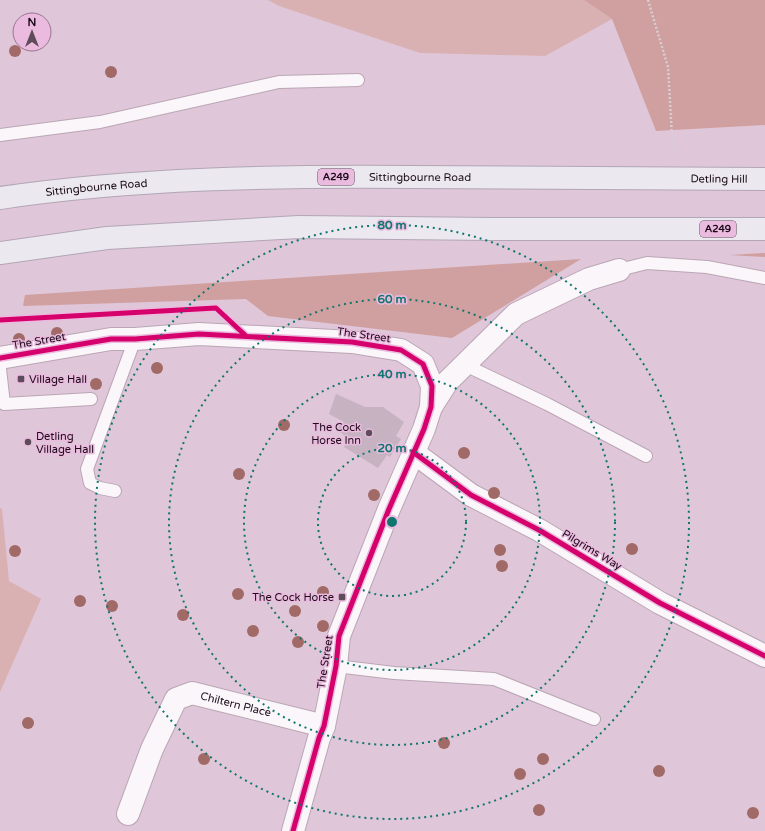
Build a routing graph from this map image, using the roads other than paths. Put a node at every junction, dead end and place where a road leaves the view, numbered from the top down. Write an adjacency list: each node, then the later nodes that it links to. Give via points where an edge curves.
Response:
1 (358, 80): 2 (lane, via 279,82 100,122)
2 (0, 135)
3 (673, 179): 4 (highway, Detling Hill / A249); 5 (highway, Sittingbourne Road / A249, via 292,176 129,184)
4 (765, 179)
5 (0, 198)
6 (765, 230): 7 (highway, A249, via 299,227 107,238)
7 (31, 249): 8 (highway, A249); 9 (street)
8 (0, 253)
9 (0, 258)
10 (618, 270): 11 (lane, via 648,264 707,267); 14 (street, via 589,279 516,314)
11 (765, 278)
12 (135, 339): 13 (street, The Street, via 111,339); 17 (street, The Street, via 199,334 352,342 401,350 423,364 432,386); 20 (lane, via 87,469 90,483)
13 (0, 358)
14 (465, 365): 17 (street, via 447,382); 19 (lane)
15 (0, 370): 16 (lane, via 4,404)
16 (91, 399)
17 (432, 408): 18 (street, The Street)
18 (413, 452): 21 (street, Pilgrims Way, via 470,495 539,530 660,603); 22 (street, The Street, via 339,636)
19 (646, 456)
20 (115, 491)
21 (765, 656)
22 (336, 666): 23 (lane, via 394,673 494,679); 24 (street, The Street)
23 (594, 719)
24 (324, 726): 25 (street, Chiltern Place, via 192,693 176,699 152,749); 26 (street, The Street)
25 (128, 814)
26 (293, 831)

